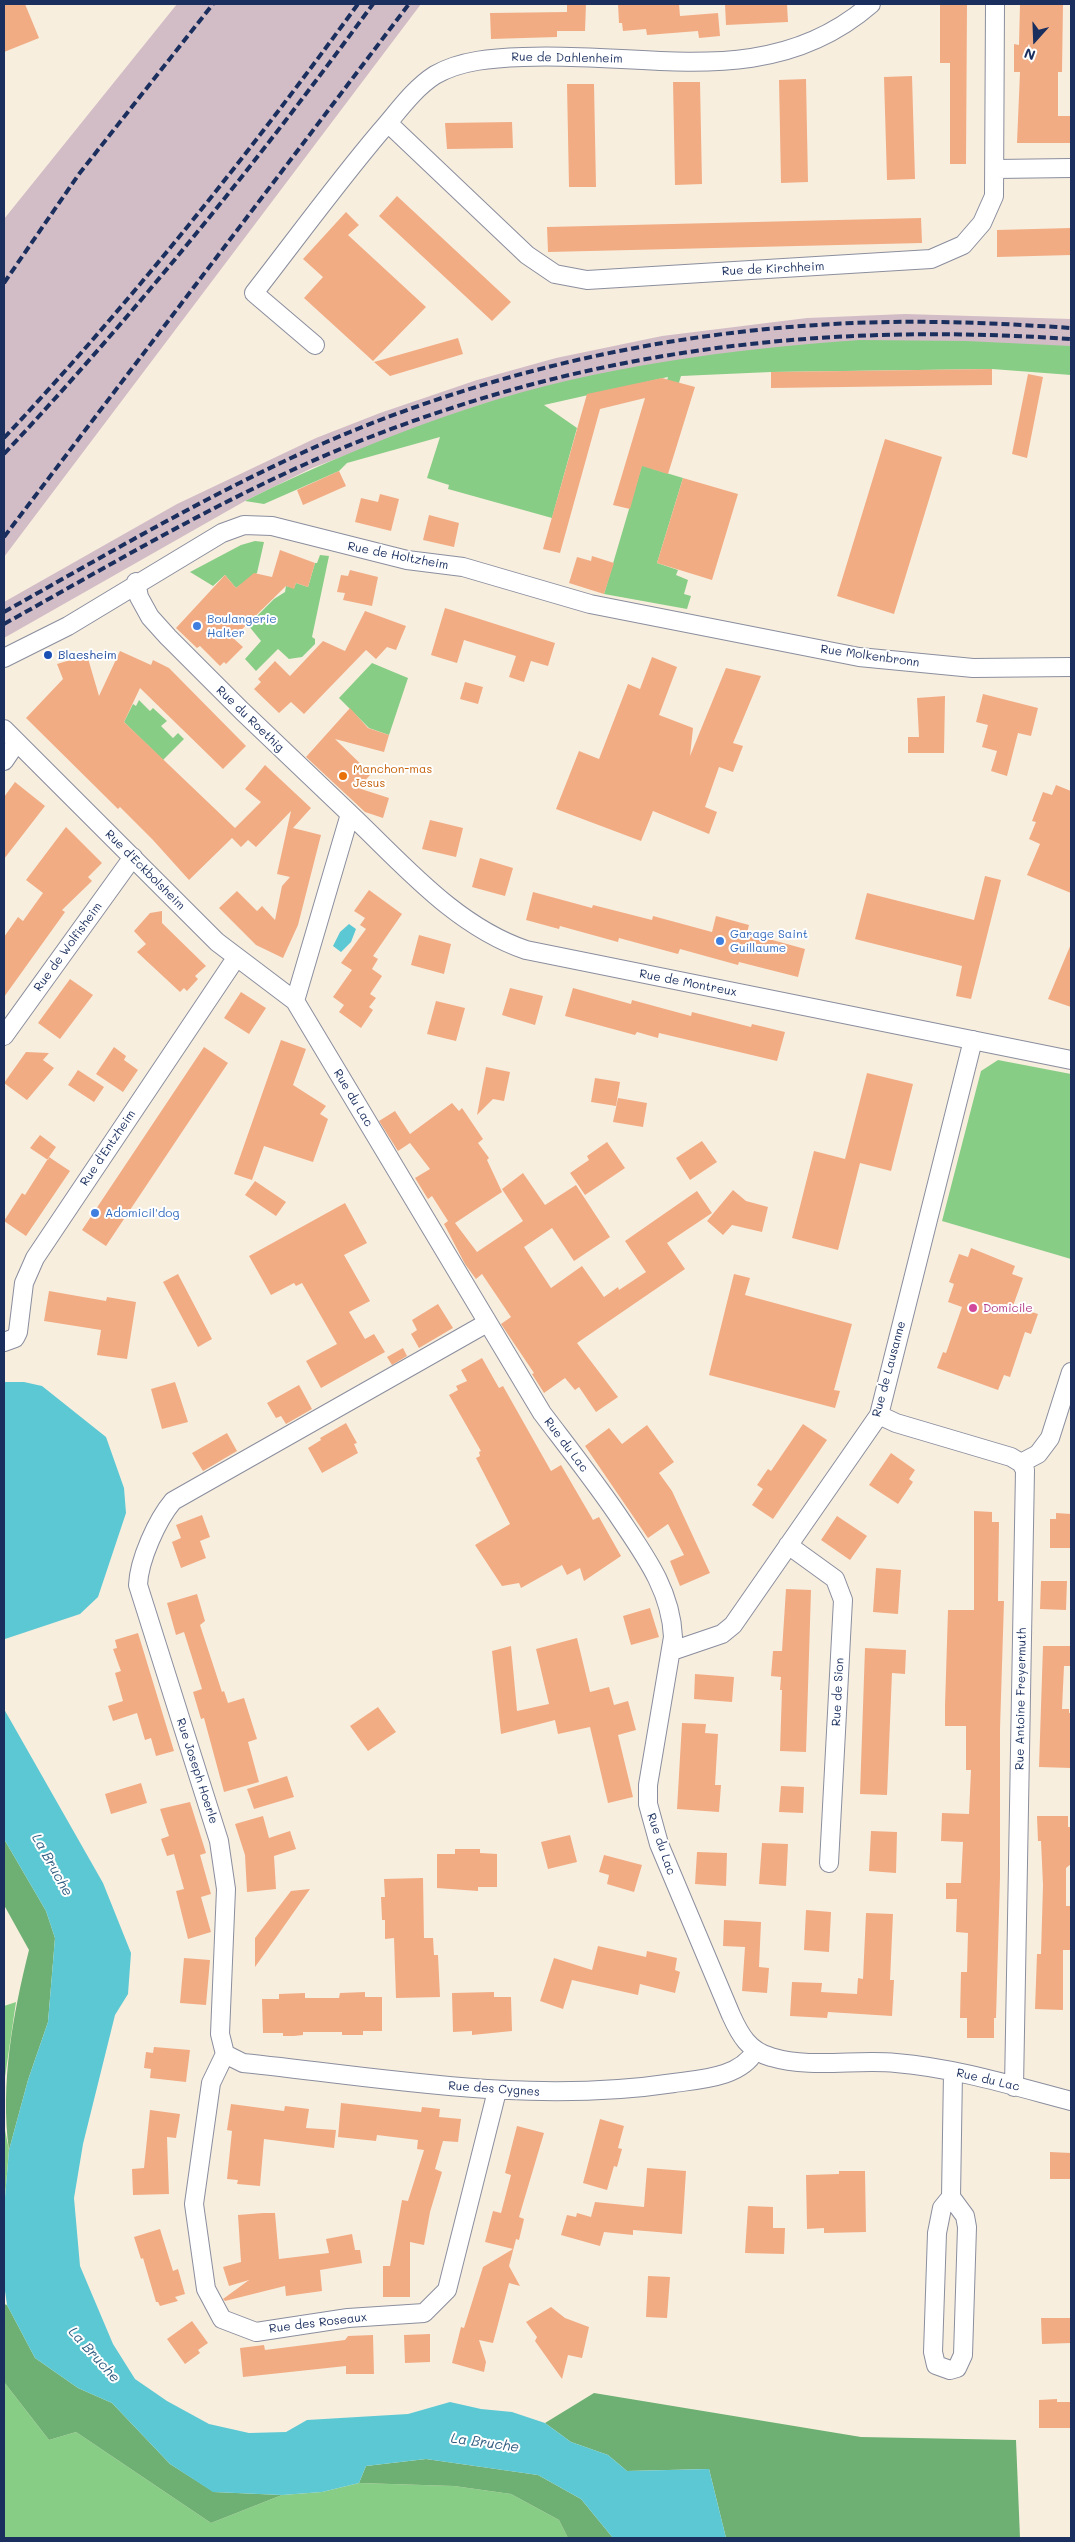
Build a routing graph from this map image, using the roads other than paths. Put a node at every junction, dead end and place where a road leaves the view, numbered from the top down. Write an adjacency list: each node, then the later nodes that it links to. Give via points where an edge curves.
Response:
1 (871, 4): 3 (street, Rue de Dahlenheim, via 844,25 804,46 743,60 686,62 557,56 504,58 463,64 434,76 422,85)
2 (995, 4): 5 (street, Rue de Kirchheim)
3 (388, 122): 5 (street, Rue de Kirchheim, via 527,256 555,274 588,280 931,259 963,245 982,223 994,196); 6 (street, Rue de Dahlenheim, via 254,293)
4 (1071, 168): 5 (street)
5 (996, 169)
6 (315, 346)
7 (136, 582): 8 (street, Rue de Holtzheim, via 222,533 254,524 422,563 463,567 590,604); 9 (street, via 68,626); 14 (street, Rue du Roethig, via 139,597 150,617 168,637)
8 (670, 620): 10 (street, Rue Molkenbronn, via 880,660 973,668)
9 (4, 658)
10 (1071, 668)
11 (4, 729): 12 (street, Rue d'Eckbolsheim)
12 (17, 742): 13 (street); 15 (street, Rue d'Eckbolsheim)
13 (4, 760)
14 (350, 814): 17 (street); 19 (street, Rue de Montreux, via 450,907 482,931 510,944 550,956)
15 (132, 858): 16 (street, Rue d'Eckbolsheim); 18 (street, Rue de Wolfisheim)
16 (236, 958): 17 (street, Rue d'Eckbolsheim); 22 (street, Rue d'Entzheim, via 35,1258 24,1283 18,1332 15,1338)
17 (295, 1001): 21 (street, Rue du Lac)
18 (4, 1036)
19 (973, 1040): 20 (street, Rue de Montreux); 24 (street, Rue de Lausanne)
20 (1071, 1060)
21 (488, 1323): 27 (street, Rue du Lac, via 542,1412 647,1558 665,1592 672,1620); 30 (street, Rue Joseph Hoerle, via 173,1501 165,1510 138,1570 138,1585 219,1841 226,1889 220,2034)
22 (4, 1342)
23 (1071, 1372): 25 (street, via 1050,1438 1038,1454)
24 (878, 1415): 25 (street); 26 (street, Rue de Lausanne)
25 (1021, 1462): 32 (street, Rue Antoine Freyermuth, via 1025,1470)
26 (788, 1545): 27 (street, Rue de Lausanne, via 733,1626 722,1634); 28 (street, Rue de Sion, via 836,1580 843,1600)
27 (672, 1651): 29 (street, Rue du Lac, via 648,1785 651,1822 738,2032)
28 (829, 1863)
29 (755, 2051): 31 (street, Rue du Lac, via 772,2058 896,2063); 33 (street, Rue des Cygnes, via 749,2062 730,2072 701,2080 582,2093)
30 (225, 2054): 33 (street, Rue des Cygnes, via 243,2063); 33 (street, Rue des Roseaux, via 212,2083 194,2204 206,2289 222,2319 256,2332 348,2318 424,2313 447,2290)
31 (953, 2072): 32 (street, Rue du Lac); 35 (street)
32 (1014, 2087): 34 (street, Rue du Lac)
33 (498, 2091)
34 (1071, 2101)
35 (951, 2197): 35 (street, via 965,2216 967,2227 963,2355 957,2368 950,2370 936,2365 933,2352 938,2232 942,2208)

